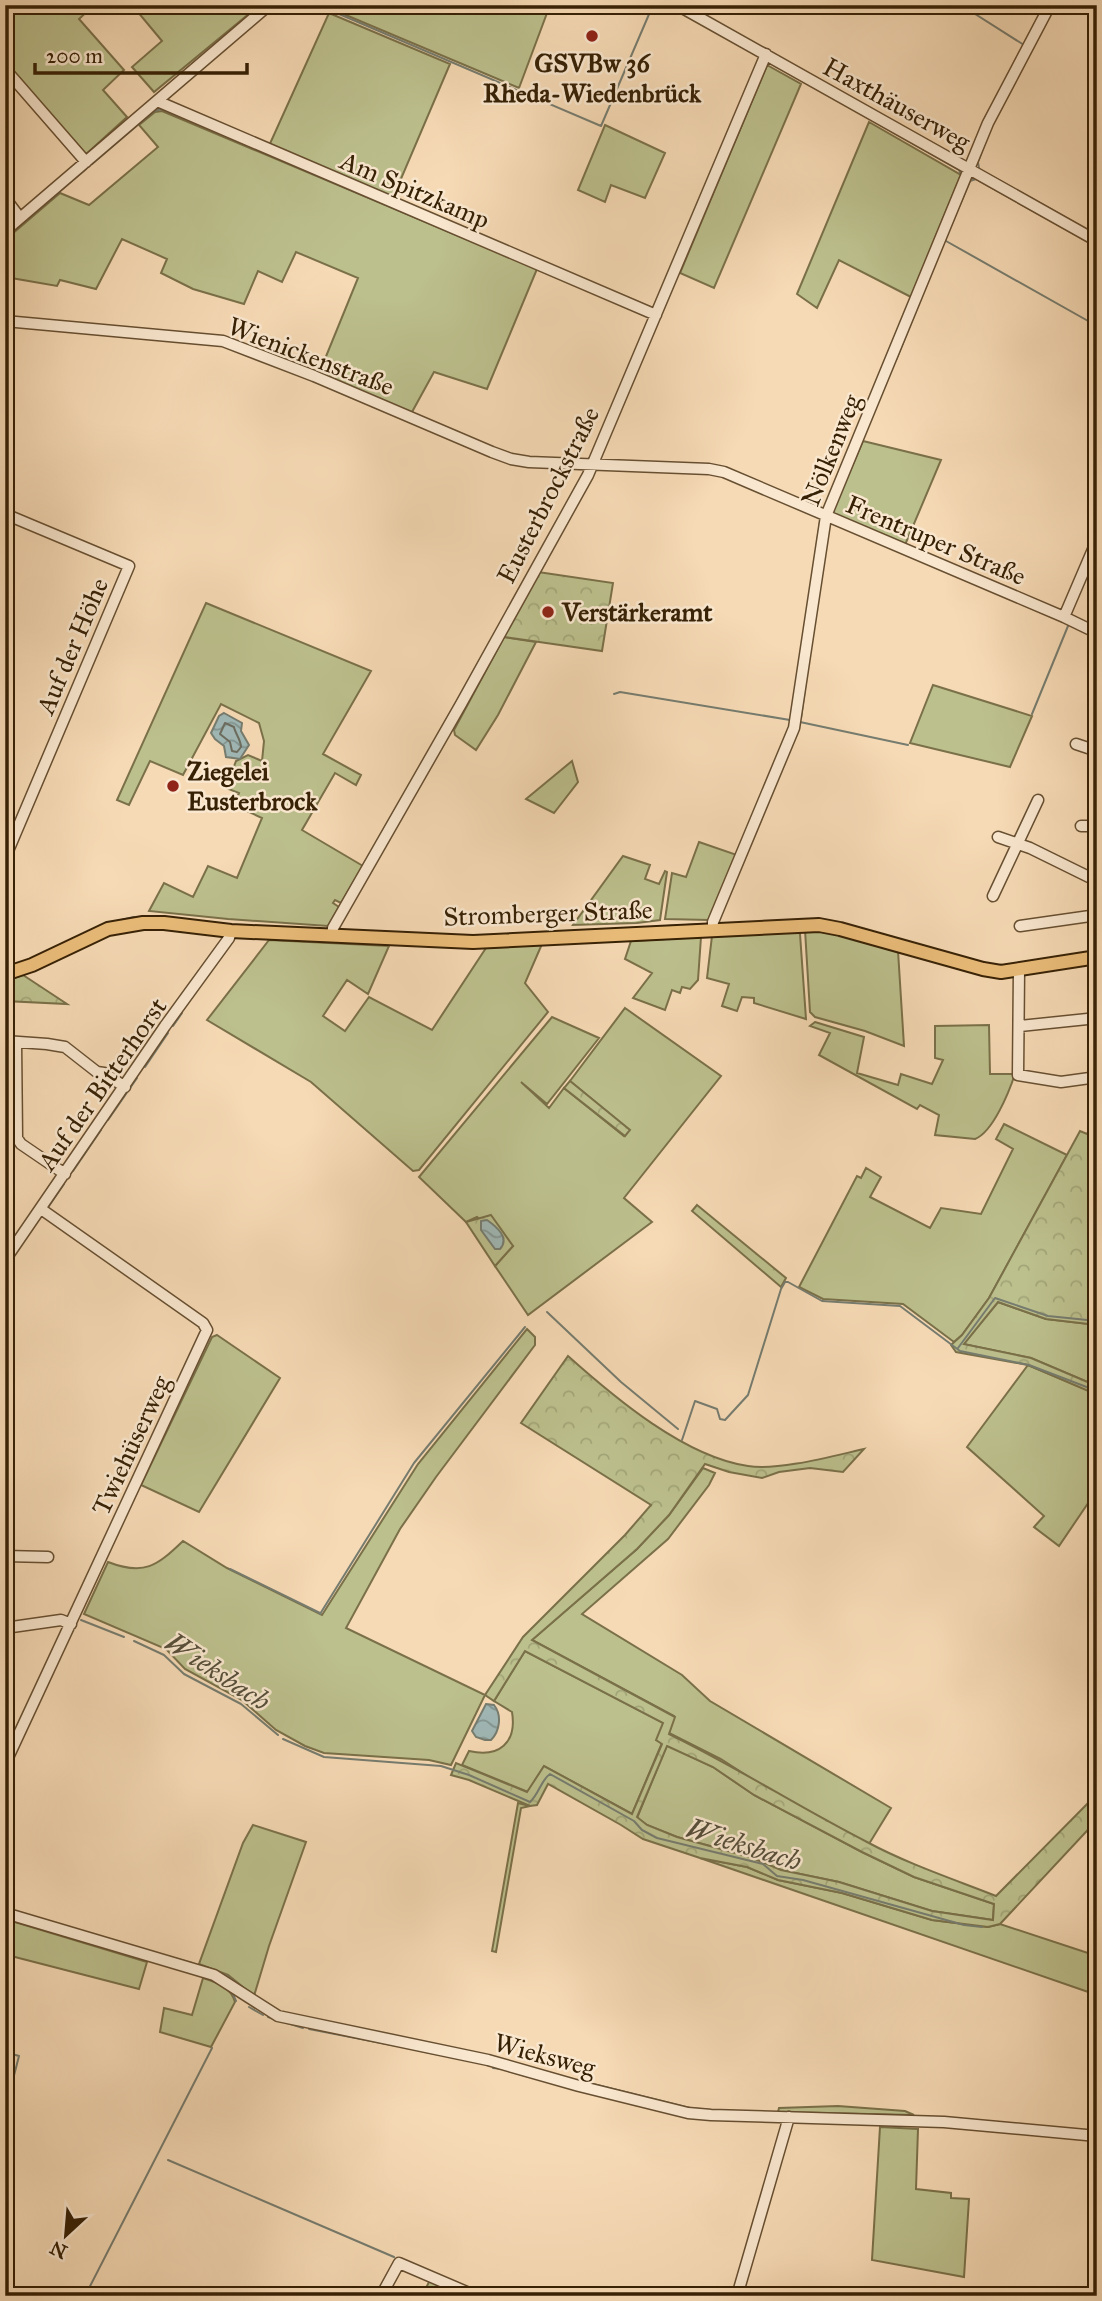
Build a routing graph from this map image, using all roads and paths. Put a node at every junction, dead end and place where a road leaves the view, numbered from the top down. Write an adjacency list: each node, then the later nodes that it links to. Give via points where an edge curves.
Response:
1 (269, 5): 6 (street)
2 (677, 5): 4 (street, Haxthäuserweg)
3 (1050, 5): 8 (street, Nölkenweg, via 988,123)
4 (765, 54): 8 (street, Haxthäuserweg); 13 (street, Eusterbrockstraße)
5 (5, 69): 7 (street)
6 (157, 102): 7 (street); 13 (street, Am Spitzkamp)
7 (86, 162): 10 (street)
8 (970, 169): 12 (street, Haxthäuserweg); 17 (street, Nölkenweg)
9 (5, 198): 10 (street)
10 (20, 218): 11 (street)
11 (5, 231)
12 (1097, 241)
13 (656, 316): 15 (street, Eusterbrockstraße)
14 (5, 321): 15 (street, Wienickenstraße, via 223,341 511,459)
15 (593, 464): 17 (street, Frentruper Straße, via 724,472); 35 (street, Eusterbrockstraße)
16 (5, 514): 28 (street, Auf der Höhe, via 129,566)
17 (826, 516): 19 (street, Frentruper Straße); 33 (street, Nölkenweg, via 794,728)
18 (1097, 540): 19 (street)
19 (1064, 617): 20 (street, Frentruper Straße)
20 (1097, 633)
21 (1076, 744): 22 (street)
22 (1097, 751)
23 (1038, 800): 27 (street)
24 (1097, 807): 25 (street, via 1094,826)
25 (1081, 826)
26 (998, 837): 27 (street)
27 (1017, 844): 29 (street); 30 (street, via 1093,879)
28 (6, 852)
29 (993, 896)
30 (1097, 898)
31 (1097, 915): 32 (street)
32 (1020, 926)
33 (713, 929): 35 (main road, Stromberger Straße, via 473,942); 37 (main road, Stromberger Straße, via 819,925 983,969)
34 (231, 931): 35 (main road, Stromberger Straße); 38 (main road, Stromberger Straße, via 164,923 126,925); 43 (street, Auf der Bitterhorst)
35 (332, 936)
36 (1097, 957): 37 (main road, Stromberger Straße)
37 (1019, 970): 40 (street)
38 (5, 974)
39 (1097, 1018): 40 (street)
40 (1020, 1026): 42 (street, via 1018,1075 1061,1082)
41 (10, 1042): 43 (street, via 65,1047); 44 (street, via 17,1138)
42 (1097, 1077)
43 (125, 1087): 44 (street, Auf der Bitterhorst)
44 (65, 1174): 45 (street, Auf der Bitterhorst)
45 (41, 1209): 46 (street, Auf der Bitterhorst); 49 (street, Twiehüserweg, via 207,1330)
46 (5, 1260)
47 (5, 1556): 48 (street)
48 (48, 1557)
49 (71, 1624): 50 (street, via 61,1620); 51 (street, Twiehüserweg)
50 (5, 1628)
51 (5, 1764)
52 (5, 1913): 53 (street, Wieksweg, via 214,1975 278,2016 488,2060 688,2113)
53 (789, 2118): 54 (street, Wieksweg, via 944,2123); 57 (street)
54 (1097, 2136)
55 (381, 2296): 56 (street, via 399,2263)
56 (476, 2296)
57 (737, 2296)

